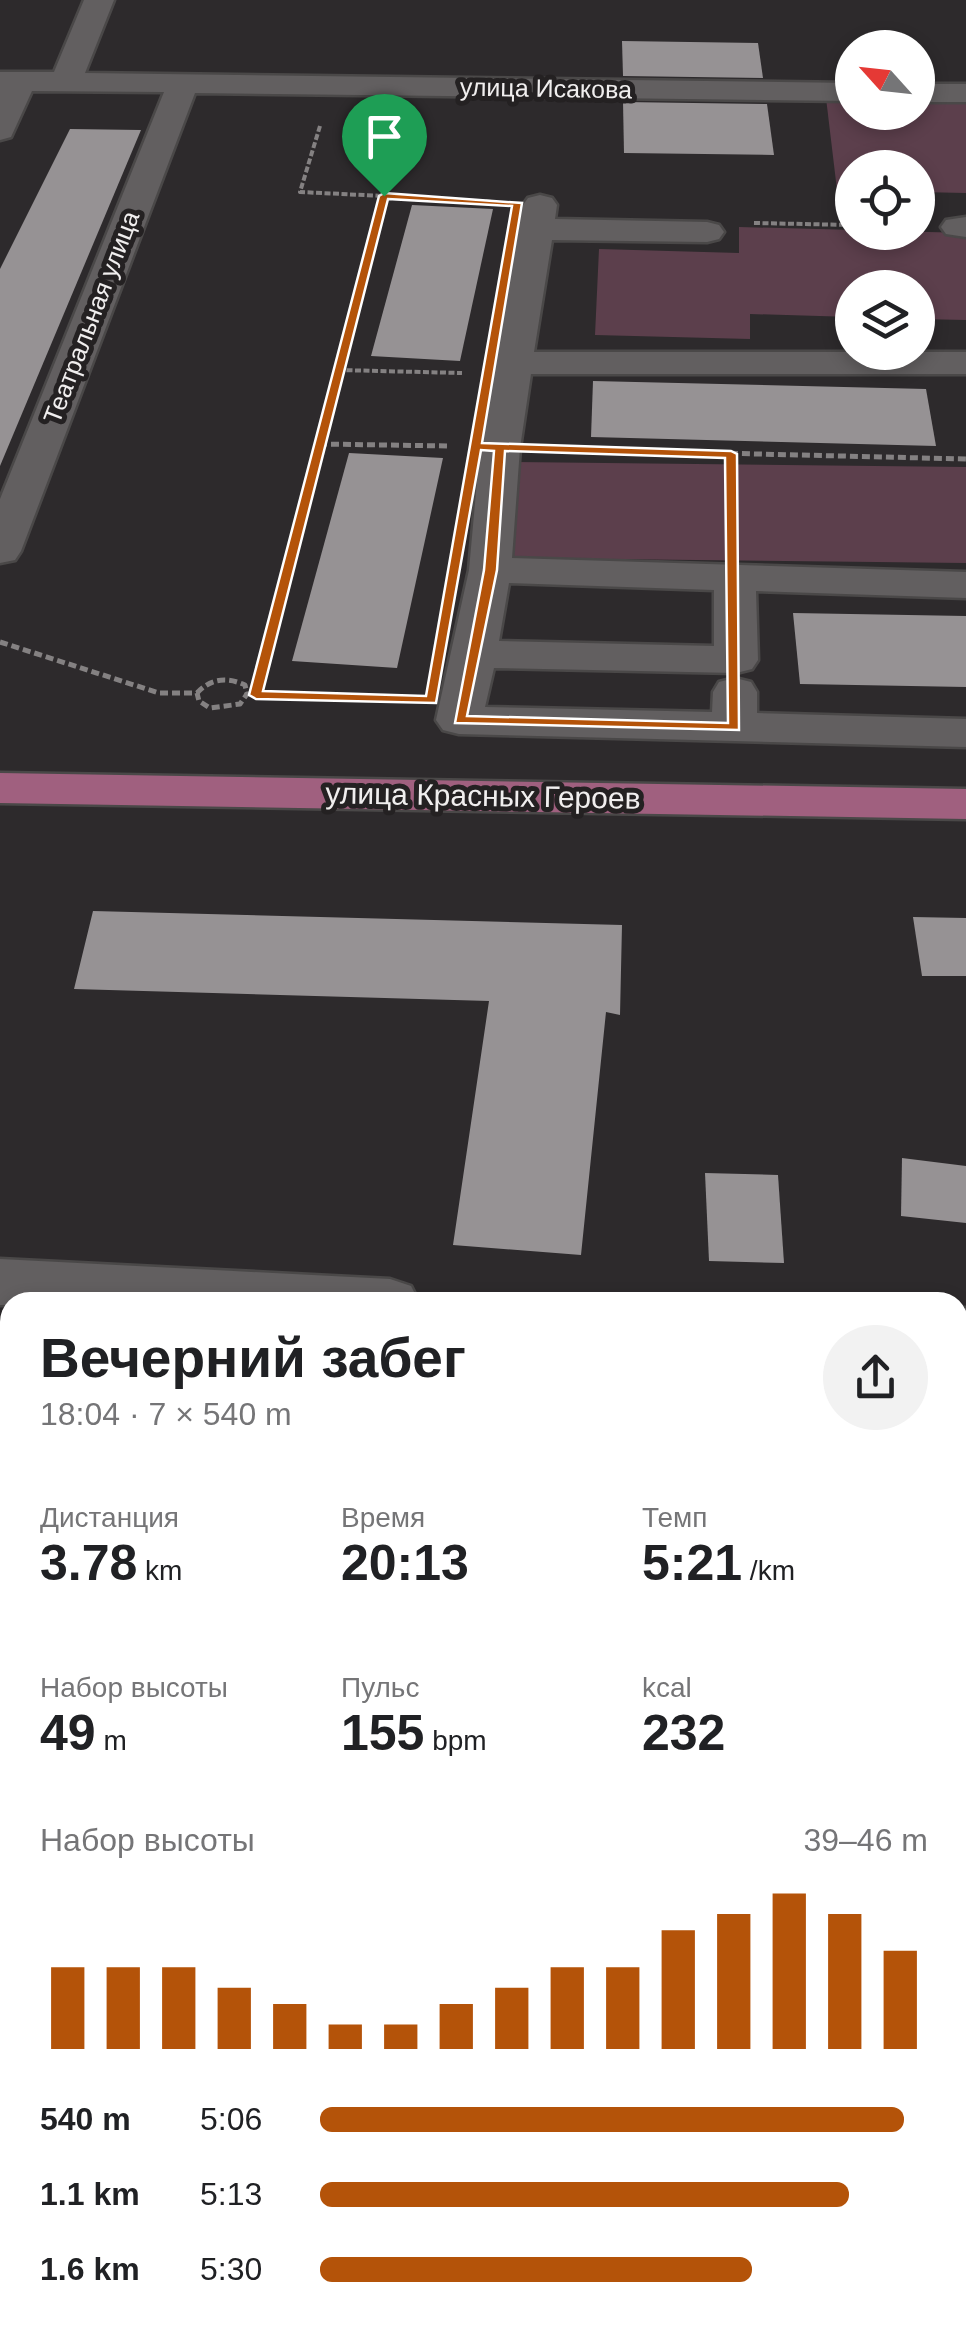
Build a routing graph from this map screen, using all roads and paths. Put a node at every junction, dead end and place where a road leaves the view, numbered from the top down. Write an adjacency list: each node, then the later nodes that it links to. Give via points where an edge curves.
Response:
1 (99, 0): 3 (street)
2 (10, 82): 3 (street, улица Исакова); 9 (street)
3 (66, 83): 4 (street, улица Исакова)
4 (183, 83): 5 (street, улица Исакова); 20 (street, Театральная улица, via 113,291)
5 (333, 85): 6 (street, улица Исакова); 10 (path, via 300,192)
6 (835, 92)
7 (935, 93): 8 (street)
8 (966, 93)
9 (0, 130)
10 (384, 196): 11 (path); 16 (path)
11 (498, 202)
12 (835, 225): 13 (path, via 707,222)
13 (708, 232): 14 (street, via 538,217)
14 (516, 362): 15 (street); 17 (street)
15 (966, 362)
16 (319, 444): 17 (path); 29 (path)
17 (500, 448): 18 (path); 21 (street)
18 (731, 454): 19 (path); 22 (path)
19 (966, 459)
20 (0, 551)
21 (490, 570): 22 (street); 25 (street)
22 (735, 580): 23 (street); 26 (street)
23 (966, 585)
24 (0, 642): 27 (path, via 159,693)
25 (475, 654): 26 (street); 31 (street, via 459,720)
26 (736, 660): 31 (street)
27 (197, 693): 28 (path, via 204,684 234,679); 28 (path, via 198,701 224,710)
28 (247, 694): 29 (path)
29 (256, 695): 30 (path)
30 (412, 699)
31 (734, 727): 32 (street)
32 (966, 733)
33 (0, 788): 34 (main road, улица Красных Героев)
34 (966, 804)
35 (0, 1282): 36 (street)
36 (195, 1292)

